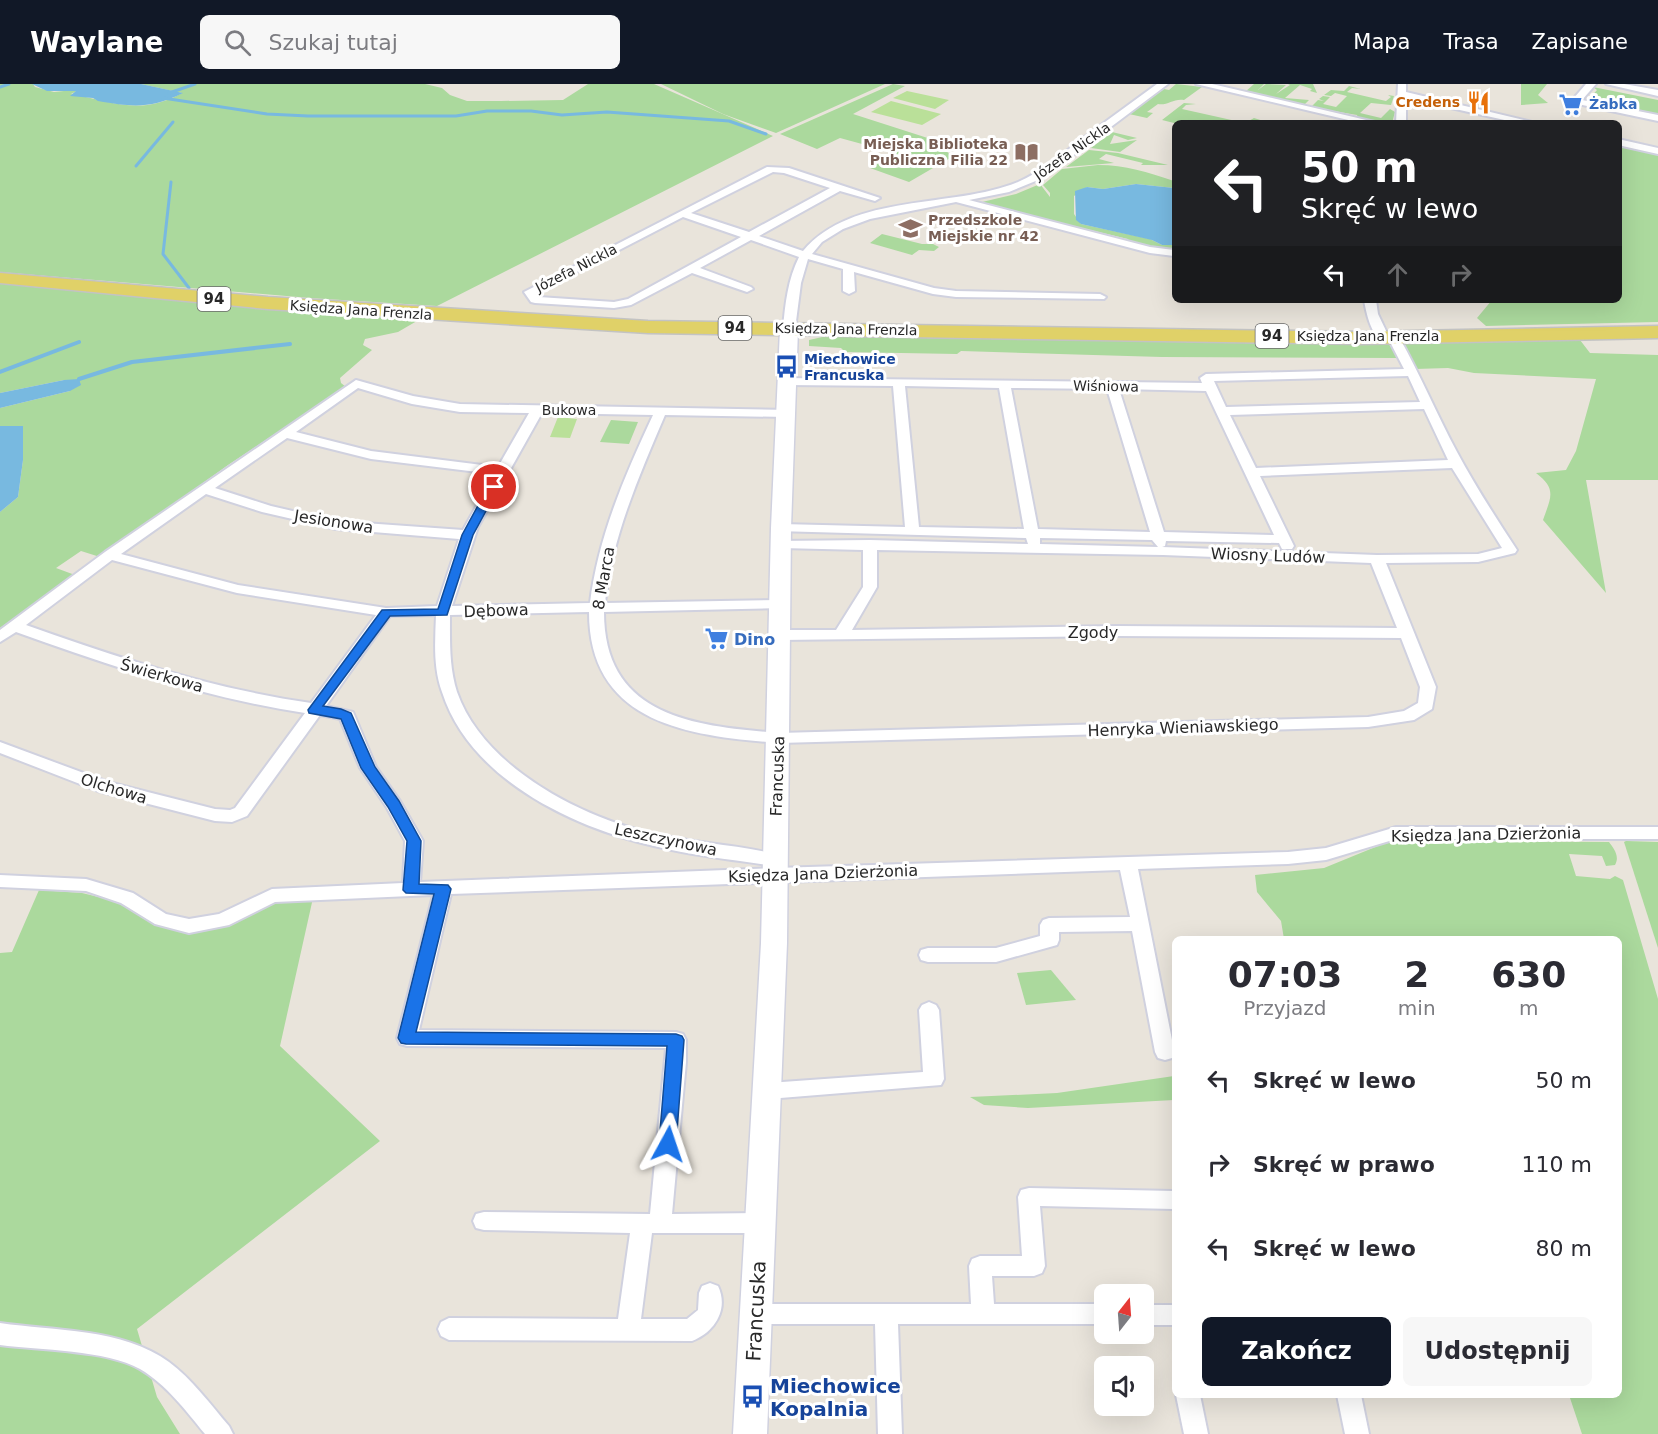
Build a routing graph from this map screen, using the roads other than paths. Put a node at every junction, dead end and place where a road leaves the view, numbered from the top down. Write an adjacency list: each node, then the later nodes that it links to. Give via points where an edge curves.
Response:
1 (1163, 84): 15 (street, Józefa Nickla, via 1039,176 1003,190)
2 (1200, 84): 8 (street)
3 (1590, 84): 7 (street, via 1576,101)
4 (1610, 84): 6 (street)
5 (1402, 89): 9 (street); 10 (street)
6 (1658, 93)
7 (1658, 118)
8 (1361, 120)
9 (1401, 120)
10 (1520, 120)
11 (1622, 143): 12 (street)
12 (1658, 150)
13 (839, 187): 14 (street, Józefa Nickla); 16 (street, Józefa Nickla, via 771,169); 17 (street, Józefa Nickla)
14 (875, 198)
15 (953, 200): 19 (street, via 1053,225); 23 (street, Józefa Nickla, via 856,220 817,242)
16 (682, 213): 17 (street); 26 (street, Józefa Nickla, via 530,292 534,300 614,305 631,302)
17 (751, 237): 23 (street); 26 (street, Józefa Nickla)
18 (1061, 237): 19 (street)
19 (1101, 242): 20 (street); 21 (street)
20 (1150, 250): 22 (street); 24 (street)
21 (1120, 252)
22 (1172, 253)
23 (805, 255): 25 (street); 32 (street, Józefa Nickla, via 795,280)
24 (1138, 259)
25 (848, 267): 29 (street); 30 (street, via 910,286 956,294)
26 (691, 269): 28 (street)
27 (0, 278): 32 (main road, Księdza Jana Frenzla / 94, via 436,315 648,327)
28 (747, 289)
29 (849, 291)
30 (1100, 297)
31 (1370, 303): 34 (street, via 1372,314)
32 (789, 329): 34 (main road, Księdza Jana Frenzla / 94); 36 (street, Francuska)
33 (1658, 332): 34 (main road, Księdza Jana Frenzla / 94)
34 (1388, 337): 35 (street, Wiosny Ludów)
35 (1412, 372): 40 (street, via 1206,378); 41 (street, Wiosny Ludów)
36 (786, 381): 37 (street, Wiśniowa); 45 (street, Francuska)
37 (898, 383): 38 (street, Wiśniowa); 51 (street)
38 (1004, 384): 39 (street, Wiśniowa); 52 (street)
39 (1112, 386): 40 (street, Wiśniowa); 54 (street)
40 (1210, 387): 44 (street)
41 (1430, 405): 44 (street); 47 (street, Wiosny Ludów)
42 (538, 410): 43 (street, Bukowa); 46 (street, Bukowa, via 435,405 356,384); 48 (street, Leszczynowa)
43 (661, 410): 45 (street, Bukowa); 64 (street, 8 Marca, via 615,522)
44 (1222, 411): 49 (street)
45 (786, 413): 55 (street, Francuska)
46 (285, 433): 48 (street, via 371,455); 50 (street)
47 (1458, 464): 49 (street); 62 (street, Wiosny Ludów, via 1510,550 1478,558)
48 (502, 471): 53 (street, Leszczynowa)
49 (1252, 472): 56 (street)
50 (204, 489): 53 (street, Jesionowa, via 336,525); 60 (street)
51 (912, 531): 52 (street, Wiosny Ludów); 55 (street, Wiosny Ludów)
52 (1032, 532): 54 (street, Wiosny Ludów); 58 (street)
53 (468, 535): 66 (street, Leszczynowa)
54 (1157, 535): 56 (street, Wiosny Ludów); 59 (street)
55 (781, 536): 57 (street, Wiosny Ludów); 63 (street, Francuska)
56 (1283, 539): 61 (street)
57 (870, 544): 58 (street, Wiosny Ludów); 68 (street, via 870,587)
58 (1035, 549): 59 (street, Wiosny Ludów)
59 (1163, 551): 61 (street, Wiosny Ludów)
60 (110, 555): 65 (street, Dębowa, via 237,588); 67 (street)
61 (1292, 556): 62 (street, Wiosny Ludów)
62 (1377, 559): 69 (street, Henryka Wieniawskiego)
63 (781, 604): 64 (street, Dębowa); 70 (street, Francuska)
64 (596, 606): 66 (street, Dębowa); 73 (street, 8 Marca, via 601,658 610,677 631,698 683,724 714,732)
65 (386, 612): 66 (street, Dębowa); 72 (street)
66 (443, 613): 77 (street, Leszczynowa, via 442,673 454,705 492,760 517,780 542,796 616,830)
67 (14, 626): 71 (street); 72 (street, Świerkowa, via 90,654 227,694)
68 (842, 633): 69 (street, Zgody); 70 (street, Zgody)
69 (1406, 633): 73 (street, Henryka Wieniawskiego, via 1428,687 1428,698 1417,712 1389,721)
70 (780, 635): 73 (street, Francuska)
71 (0, 637)
72 (314, 710): 74 (street, Olchowa, via 241,812 232,816 104,787); 80 (street, Świerkowa, via 346,716 368,768 414,841)
73 (779, 738): 77 (street, Francuska)
74 (0, 747)
75 (1658, 833): 76 (street, Księdza Jana Dzierżonia, via 1396,833 1326,854)
76 (1128, 863): 77 (street, Księdza Jana Dzierżonia); 81 (street)
77 (775, 867): 79 (street, Księdza Jana Dzierżonia); 85 (street, Francuska)
78 (0, 880): 80 (street, Księdza Jana Dzierżonia, via 86,885 127,898 161,919 189,926 223,920 272,897)
79 (443, 889): 80 (street, Księdza Jana Dzierżonia); 89 (street, via 406,1038 676,1040)
80 (411, 890)
81 (1140, 924): 82 (street, via 1049,925 1050,940 996,955); 84 (street)
82 (928, 955)
83 (929, 1010): 85 (street, via 934,1079)
84 (1165, 1052)
85 (768, 1091): 88 (street, Francuska)
86 (1172, 1200): 93 (street, via 1029,1197 1034,1266 980,1266)
87 (484, 1221): 89 (street)
88 (760, 1223): 89 (street); 91 (street, Francuska)
89 (651, 1224): 98 (street)
90 (710, 1293): 98 (street, via 709,1315 692,1330)
91 (756, 1314): 92 (street); 103 (street, Francuska)
92 (886, 1314): 93 (street); 104 (street)
93 (983, 1314): 94 (street)
94 (1094, 1314)
95 (1154, 1315): 96 (street)
96 (1172, 1316)
97 (449, 1329): 98 (street)
98 (628, 1329)
99 (0, 1334): 102 (street, via 110,1349 147,1360)
100 (1189, 1398): 105 (street)
101 (1350, 1398): 106 (street)
102 (221, 1434)
103 (750, 1434)
104 (890, 1434)
105 (1196, 1434)
106 (1357, 1434)

